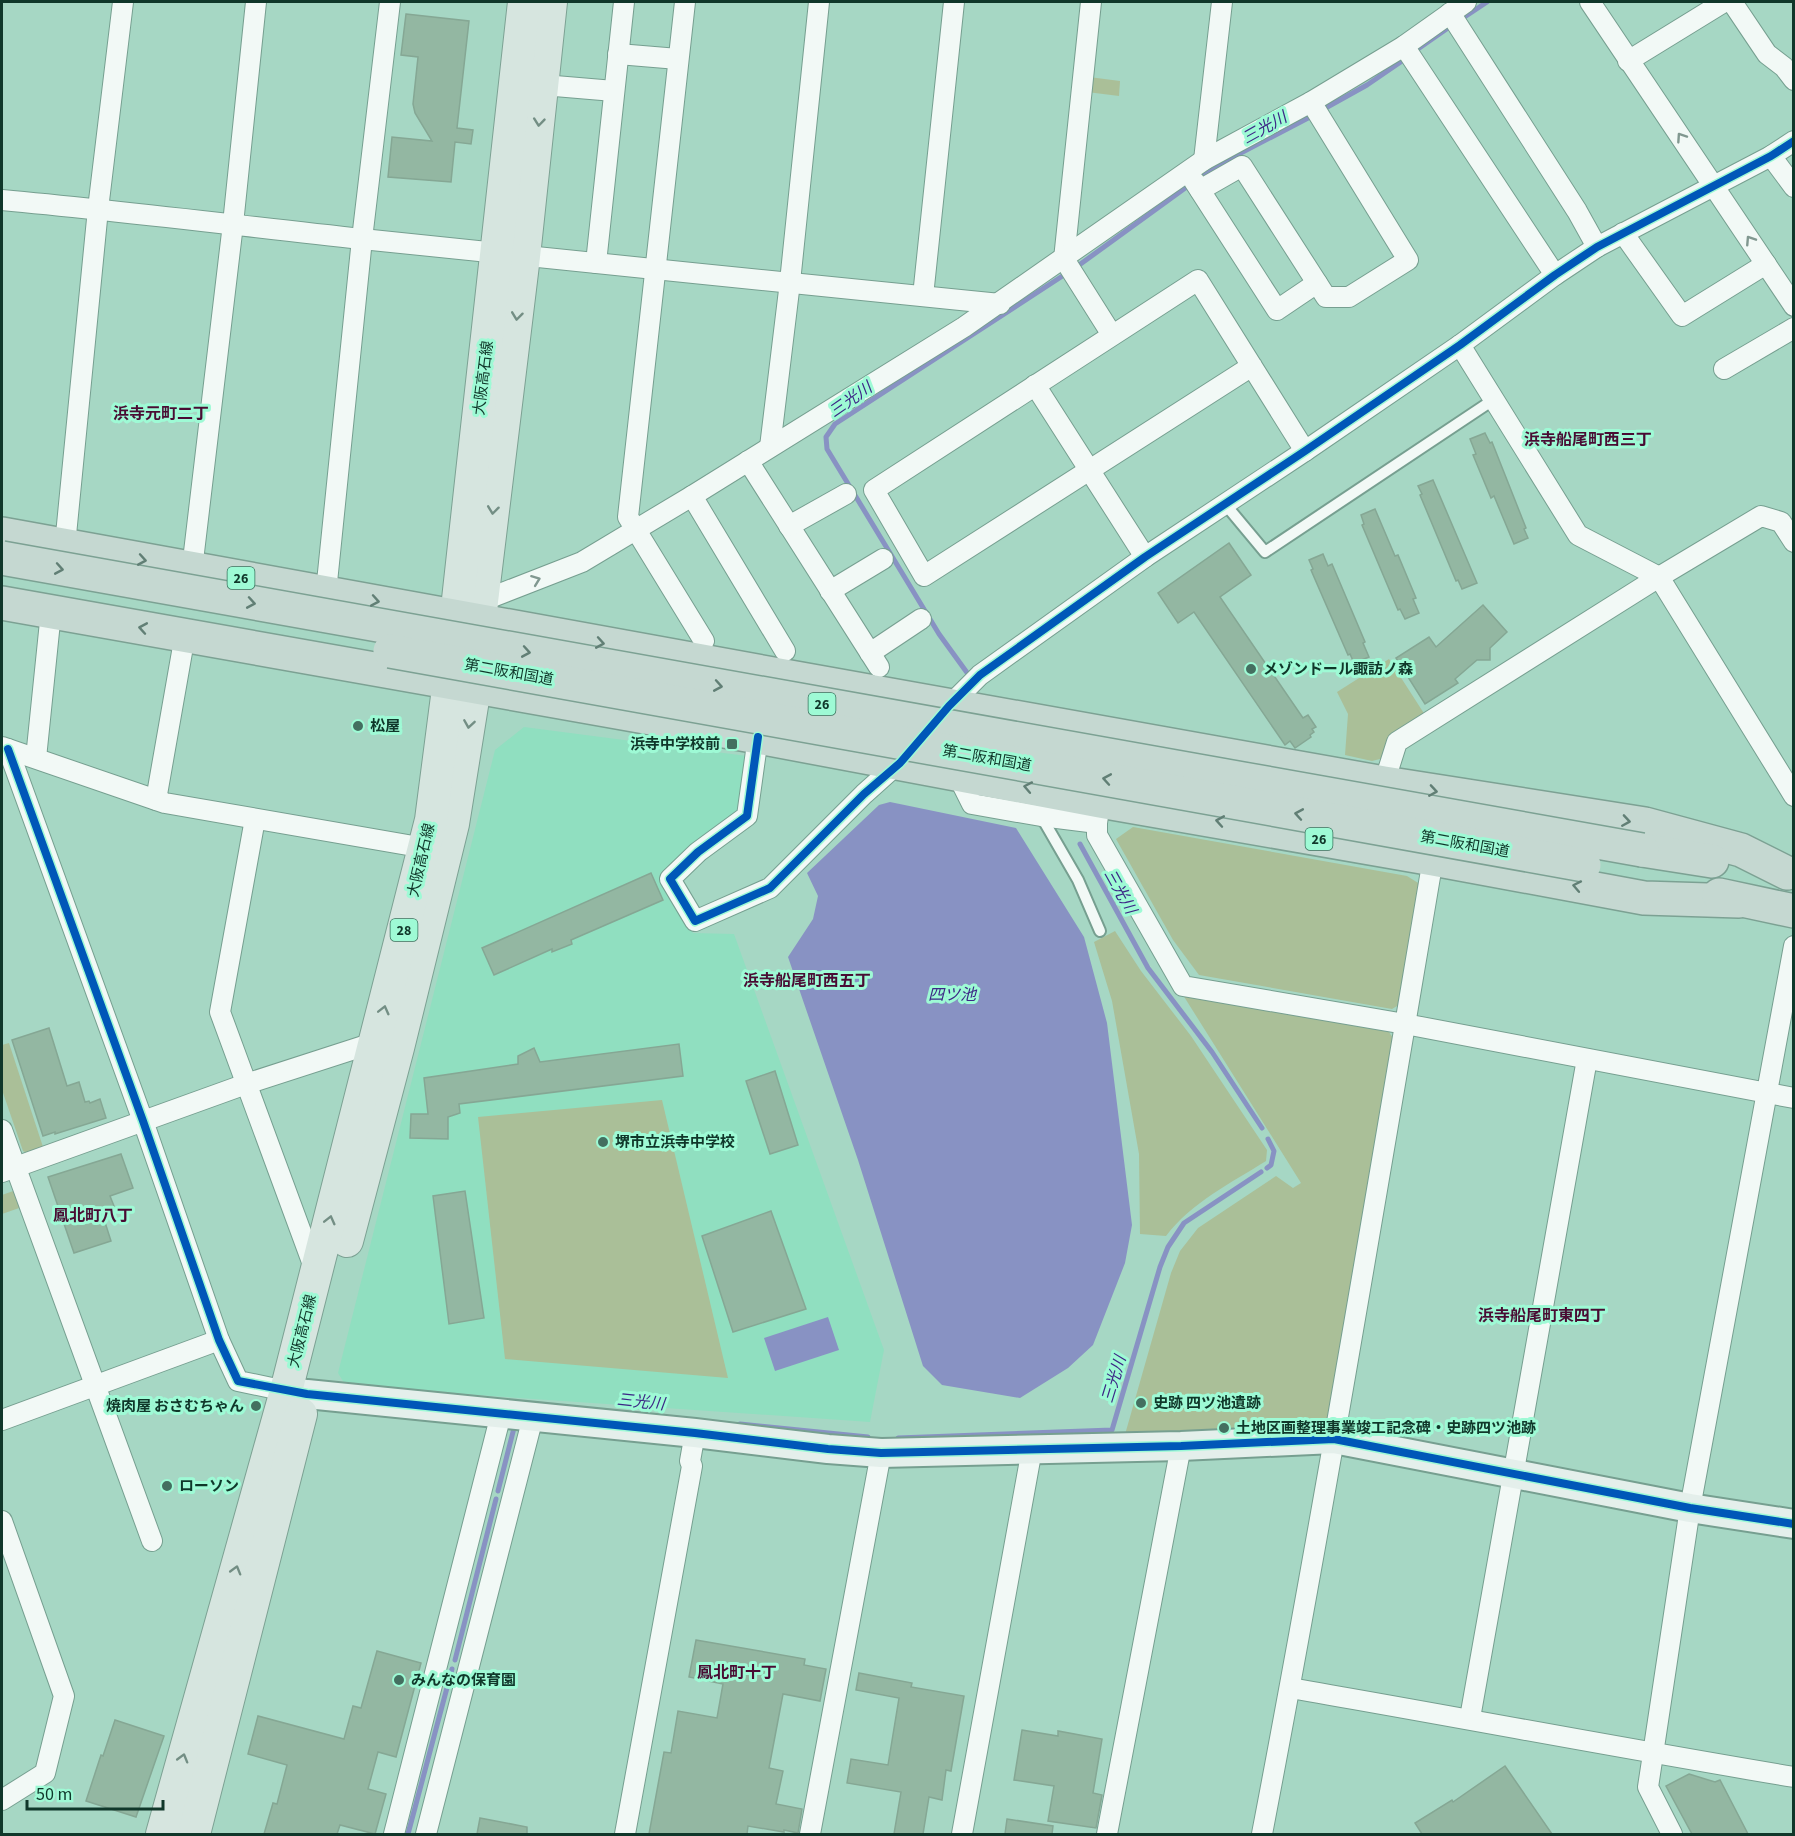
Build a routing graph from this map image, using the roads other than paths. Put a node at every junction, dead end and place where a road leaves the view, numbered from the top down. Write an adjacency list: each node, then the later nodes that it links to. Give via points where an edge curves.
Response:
1 (123, 2): 33 (street)
2 (256, 2): 34 (street)
3 (390, 2): 36 (street)
4 (524, 2): 38 (main road, 大阪高石線 / 28)
5 (551, 2): 22 (main road, 大阪高石線 / 28)
6 (624, 2): 18 (street)
7 (685, 2): 19 (street)
8 (819, 2): 44 (street)
9 (954, 2): 46 (street)
10 (1091, 2): 41 (street)
11 (1222, 2): 27 (street)
12 (1466, 2): 16 (street)
13 (1590, 2): 20 (street)
14 (1724, 2): 20 (street)
15 (1732, 2): 21 (street, via 1767,54)
16 (1450, 13): 17 (street); 37 (street, via 1577,211)
17 (1404, 46): 24 (street); 43 (street)
18 (618, 54): 19 (street); 23 (street)
19 (678, 59): 42 (street)
20 (1628, 60): 29 (street, one-way to 20)
21 (1794, 80)
22 (543, 85): 23 (street); 38 (main road, 大阪高石線 / 28, one-way to 38)
23 (614, 91): 39 (street)
24 (1311, 102): 27 (street); 45 (street, via 1408,260 1349,297 1326,297)
25 (1794, 141): 26 (street)
26 (1771, 156): 29 (street); 30 (street)
27 (1204, 160): 28 (street)
28 (1187, 172): 31 (street); 41 (street)
29 (1714, 186): 35 (street); 40 (street, one-way to 29)
30 (1794, 187)
31 (1200, 190): 45 (street, via 1242,166); 45 (street, via 1276,310)
32 (2, 200): 33 (street)
33 (98, 209): 34 (street); 67 (street)
34 (233, 224): 36 (street); 71 (street)
35 (1623, 233): 37 (street); 40 (street, via 1682,316)
36 (362, 239): 38 (street); 75 (street)
37 (1596, 248): 43 (street)
38 (511, 254): 39 (street); 78 (main road, 大阪高石線 / 28)
39 (596, 263): 42 (street)
40 (1766, 264): 48 (street)
41 (1070, 268): 47 (street); 50 (street)
42 (655, 270): 44 (street); 64 (street, via 628,517)
43 (1555, 275): 51 (street)
44 (790, 282): 46 (street); 56 (street)
45 (1317, 283)
46 (923, 296): 47 (street)
47 (999, 304): 56 (street)
48 (1794, 306)
49 (1794, 328): 53 (street)
50 (1112, 335): 52 (street, via 1198,280); 54 (street)
51 (1460, 345): 55 (street); 57 (street)
52 (1252, 366): 57 (street); 59 (street)
53 (1724, 369)
54 (1035, 385): 59 (street); 59 (street, via 873,490 924,576)
55 (1493, 400): 62 (lane, via 1265,552); 72 (street, via 1578,535)
56 (770, 447): 58 (street)
57 (1305, 451): 62 (street)
58 (748, 461): 61 (street); 63 (street)
59 (1090, 470): 68 (street)
60 (846, 494): 63 (street)
61 (692, 496): 64 (street); 82 (street)
62 (1225, 504): 68 (street)
63 (789, 526): 74 (street)
64 (635, 529): 78 (street, one-way to 64, via 582,562); 81 (street)
65 (2, 534): 67 (highway, 26)
66 (1794, 542): 72 (street, via 1781,522 1761,516)
67 (65, 545): 71 (highway, 26, one-way to 71)
68 (1145, 557): 84 (street, via 980,675)
69 (2, 558): 98 (highway, 第二阪和国道 / 26, one-way to 98, bridge)
70 (883, 558): 74 (street)
71 (192, 569): 75 (highway, 26)
72 (1659, 577): 90 (street, via 1397,742); 91 (street)
73 (2, 581): 99 (highway, 第二阪和国道 / 26, one-way to 73, bridge, via 1584,865)
74 (830, 591): 79 (street, via 874,660)
75 (326, 592): 78 (highway, 26, one-way to 78)
76 (2, 603): 77 (highway, 26)
77 (51, 612): 80 (highway, 26, one-way to 77); 87 (street)
78 (473, 612): 83 (main road, 大阪高石線 / 28); 84 (highway, 26, one-way to 84)
79 (921, 620)
80 (185, 635): 83 (highway, 26); 92 (street)
81 (704, 641)
82 (785, 651)
83 (462, 684): 85 (highway, 26); 96 (main road, 大阪高石線 / 28); 104 (main road, 大阪高石線 / 28, one-way to 104, via 453,824)
84 (949, 706): 88 (street); 90 (highway, 26)
85 (758, 737): 88 (highway, 26); 88 (street, via 747,816 698,852 670,879 695,921 770,888)
86 (5, 748): 87 (street); 109 (street)
87 (36, 758): 92 (street)
88 (900, 763): 89 (highway, 26)
89 (957, 774): 93 (highway, 26, one-way to 89); 94 (street, via 972,804)
90 (1384, 783): 98 (highway, 26, one-way to 98, via 1645,824 1741,850)
91 (1794, 795)
92 (156, 800): 95 (street)
93 (1098, 812): 94 (street); 97 (highway, 26, one-way to 93); 103 (street, via 1097,835 1183,986)
94 (1041, 816): 101 (lane, via 1078,880)
95 (255, 819): 96 (street); 106 (street, via 220,1012)
96 (425, 848): 104 (main road, 大阪高石線 / 28, one-way to 96)
97 (1433, 859): 99 (highway, 26, one-way to 97, via 1644,898); 103 (street)
98 (1790, 874)
99 (1739, 901): 100 (highway, 第二阪和国道 / 26)
100 (1794, 911)
101 (1100, 931)
102 (1794, 946): 107 (street)
103 (1405, 1024): 105 (street); 119 (street)
104 (387, 1045): 106 (street); 112 (main road, 大阪高石線 / 28, one-way to 104); 115 (main road, 大阪高石線 / 28)
105 (1587, 1059): 107 (street); 123 (street)
106 (246, 1084): 109 (street); 112 (street)
107 (1767, 1093): 108 (street); 124 (street)
108 (1794, 1098)
109 (142, 1121): 111 (street); 113 (street)
110 (2, 1130): 111 (street)
111 (8, 1170): 114 (street)
112 (316, 1273): 115 (main road, 大阪高石線 / 28)
113 (219, 1340): 114 (street); 115 (street, via 238,1381)
114 (95, 1386): 117 (street); 127 (street)
115 (296, 1392): 116 (street); 134 (main road, 大阪高石線 / 28, one-way to 115); 135 (main road, 大阪高石線 / 28)
116 (518, 1415): 118 (street); 128 (street); 128 (street)
117 (2, 1420)
118 (695, 1433): 122 (street); 138 (street)
119 (1334, 1439): 120 (street); 123 (street); 129 (street)
120 (1181, 1446): 121 (street); 141 (street)
121 (1032, 1449): 122 (street); 140 (street)
122 (881, 1453): 139 (street)
123 (1512, 1473): 124 (street); 130 (street)
124 (1690, 1508): 126 (street); 131 (street)
125 (2, 1521): 133 (street, via 64,1696 45,1773)
126 (1794, 1524)
127 (152, 1541)
128 (452, 1663): 136 (street); 137 (street)
129 (1290, 1688): 130 (street); 142 (street)
130 (1470, 1718): 131 (street)
131 (1653, 1754): 132 (street); 143 (street, via 1648,1787)
132 (1794, 1777)
133 (2, 1800)
134 (162, 1834)
135 (194, 1834)
136 (394, 1834)
137 (426, 1834)
138 (625, 1834)
139 (810, 1834)
140 (962, 1834)
141 (1107, 1834)
142 (1262, 1834)
143 (1672, 1834)

